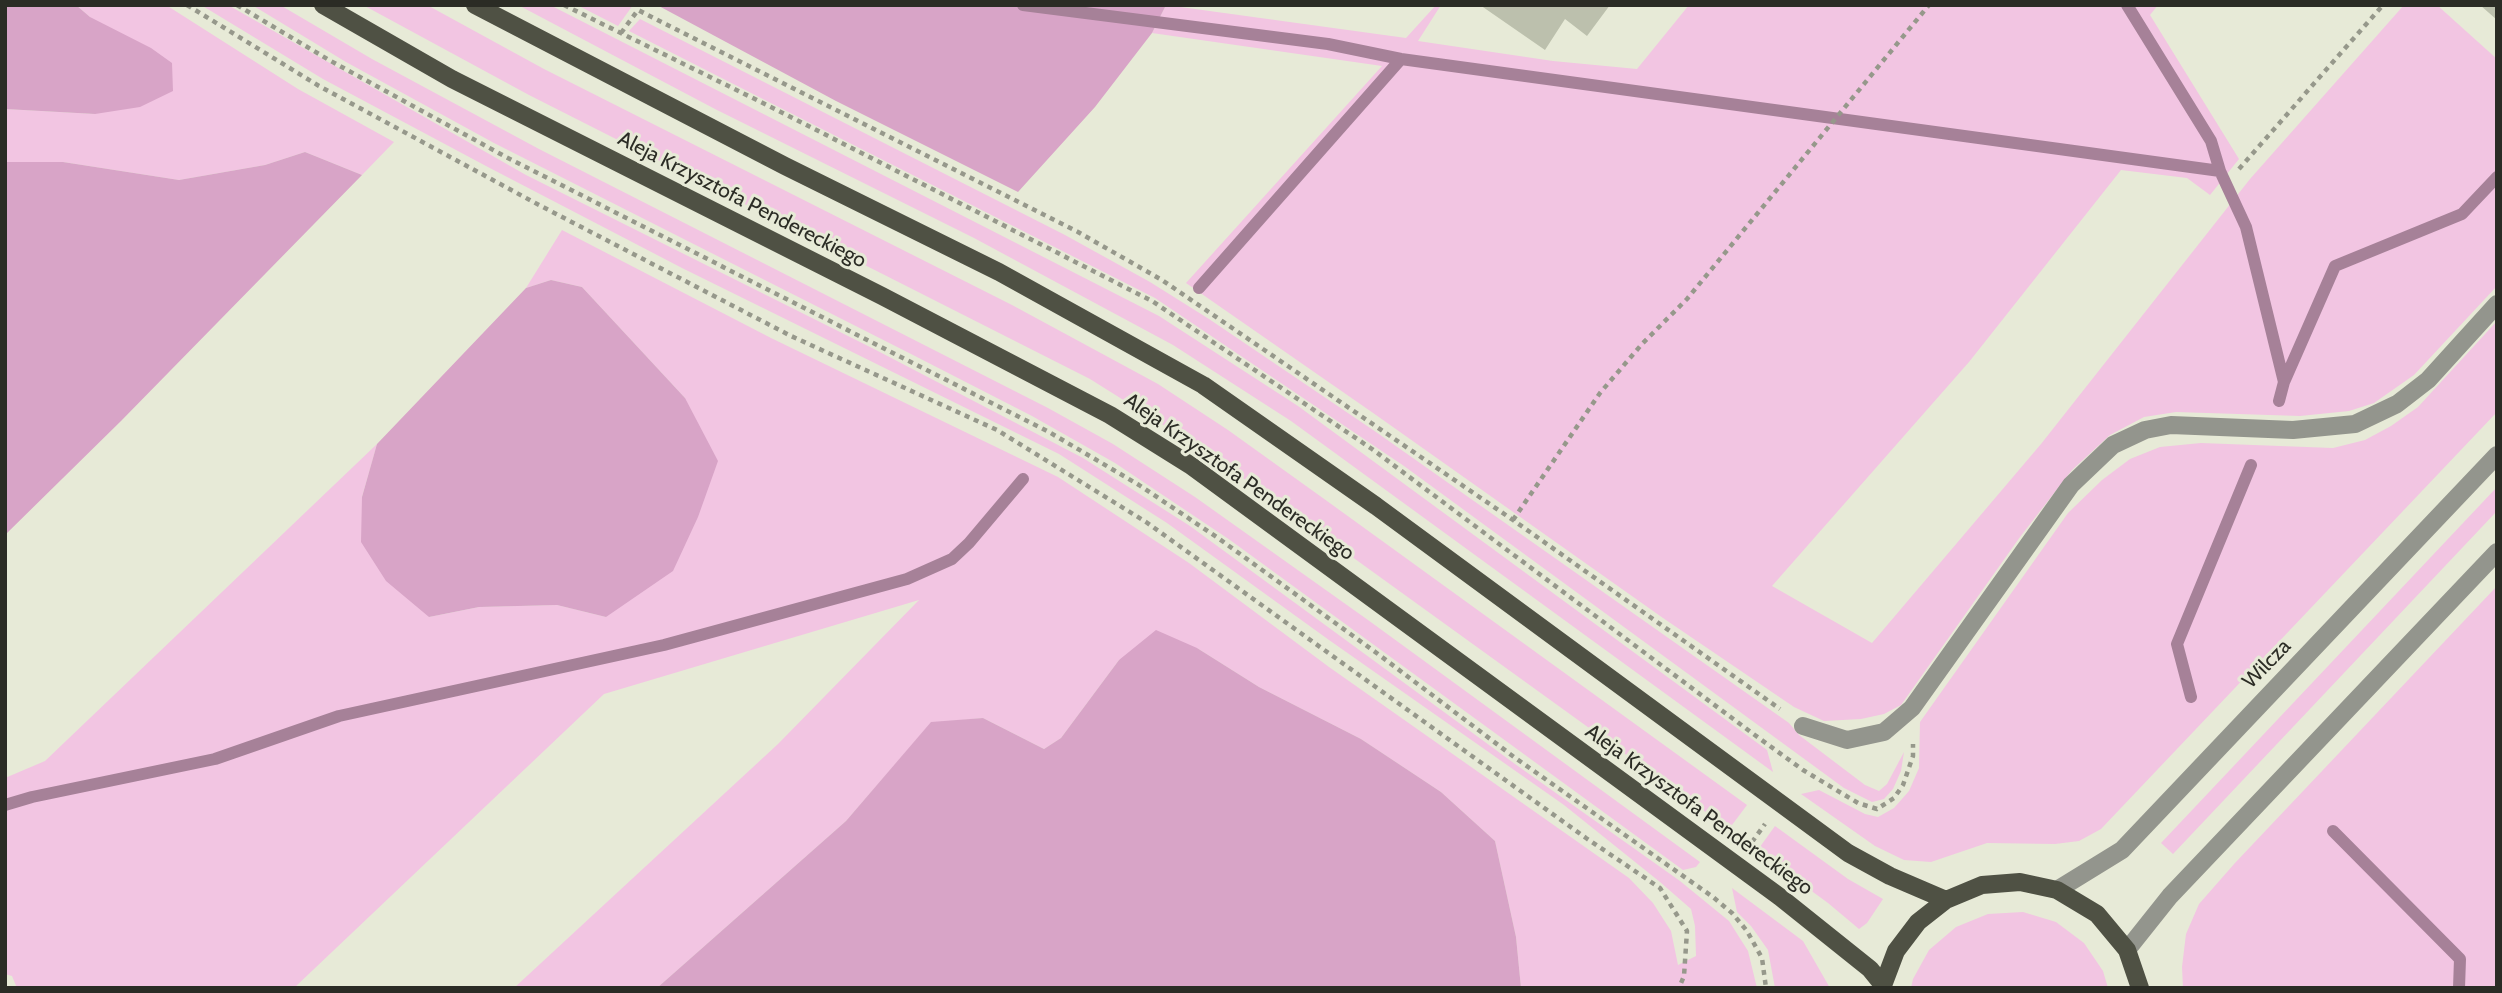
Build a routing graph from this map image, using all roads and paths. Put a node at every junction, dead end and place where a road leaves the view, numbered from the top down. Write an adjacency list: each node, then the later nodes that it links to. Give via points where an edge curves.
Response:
1 (187, 5): 22 (path, via 319,86 539,205 791,335 997,430 1146,522 1660,888 1687,931)
2 (237, 5): 18 (path, via 506,157 1102,462 1218,538 1514,757)
3 (323, 5): 16 (main road, Aleja Krzysztofa Pendereckiego, via 452,79 1110,415 1190,465)
4 (475, 5): 15 (main road, via 999,272 1203,385 1376,506)
5 (564, 5): 11 (path, via 621,33 638,10 1079,232 1207,309)
6 (1929, 5): 11 (path, via 1687,299 1600,393)
7 (2383, 5): 8 (path)
8 (2239, 169)
9 (2497, 304): 13 (street, via 2428,380 2397,404 2355,424 2293,430 2171,425 2145,430 2113,445 2071,485)
10 (2497, 455): 17 (street, Wilcza, via 2122,850)
11 (1513, 520): 14 (path)
12 (2497, 552): 20 (street, via 2170,896)
13 (1912, 708): 14 (street, via 1884,732 1847,740); 15 (path, via 1913,756 1894,798 1877,809 1858,803 1803,770)
14 (1803, 726)
15 (1780, 803): 16 (path); 19 (main road, via 1848,853)
16 (1736, 864): 18 (path); 21 (main road, Aleja Krzysztofa Pendereckiego, via 1870,969)
17 (2057, 890): 19 (main road, via 2020,882 1982,885); 20 (main road, via 2097,914)
18 (1713, 897): 23 (path, via 1747,931 1762,958)
19 (1946, 900): 21 (main road, via 1918,922 1896,951)
20 (2127, 950): 24 (main road)
21 (1883, 986)
22 (1679, 988)
23 (1766, 988)
24 (2140, 988)

